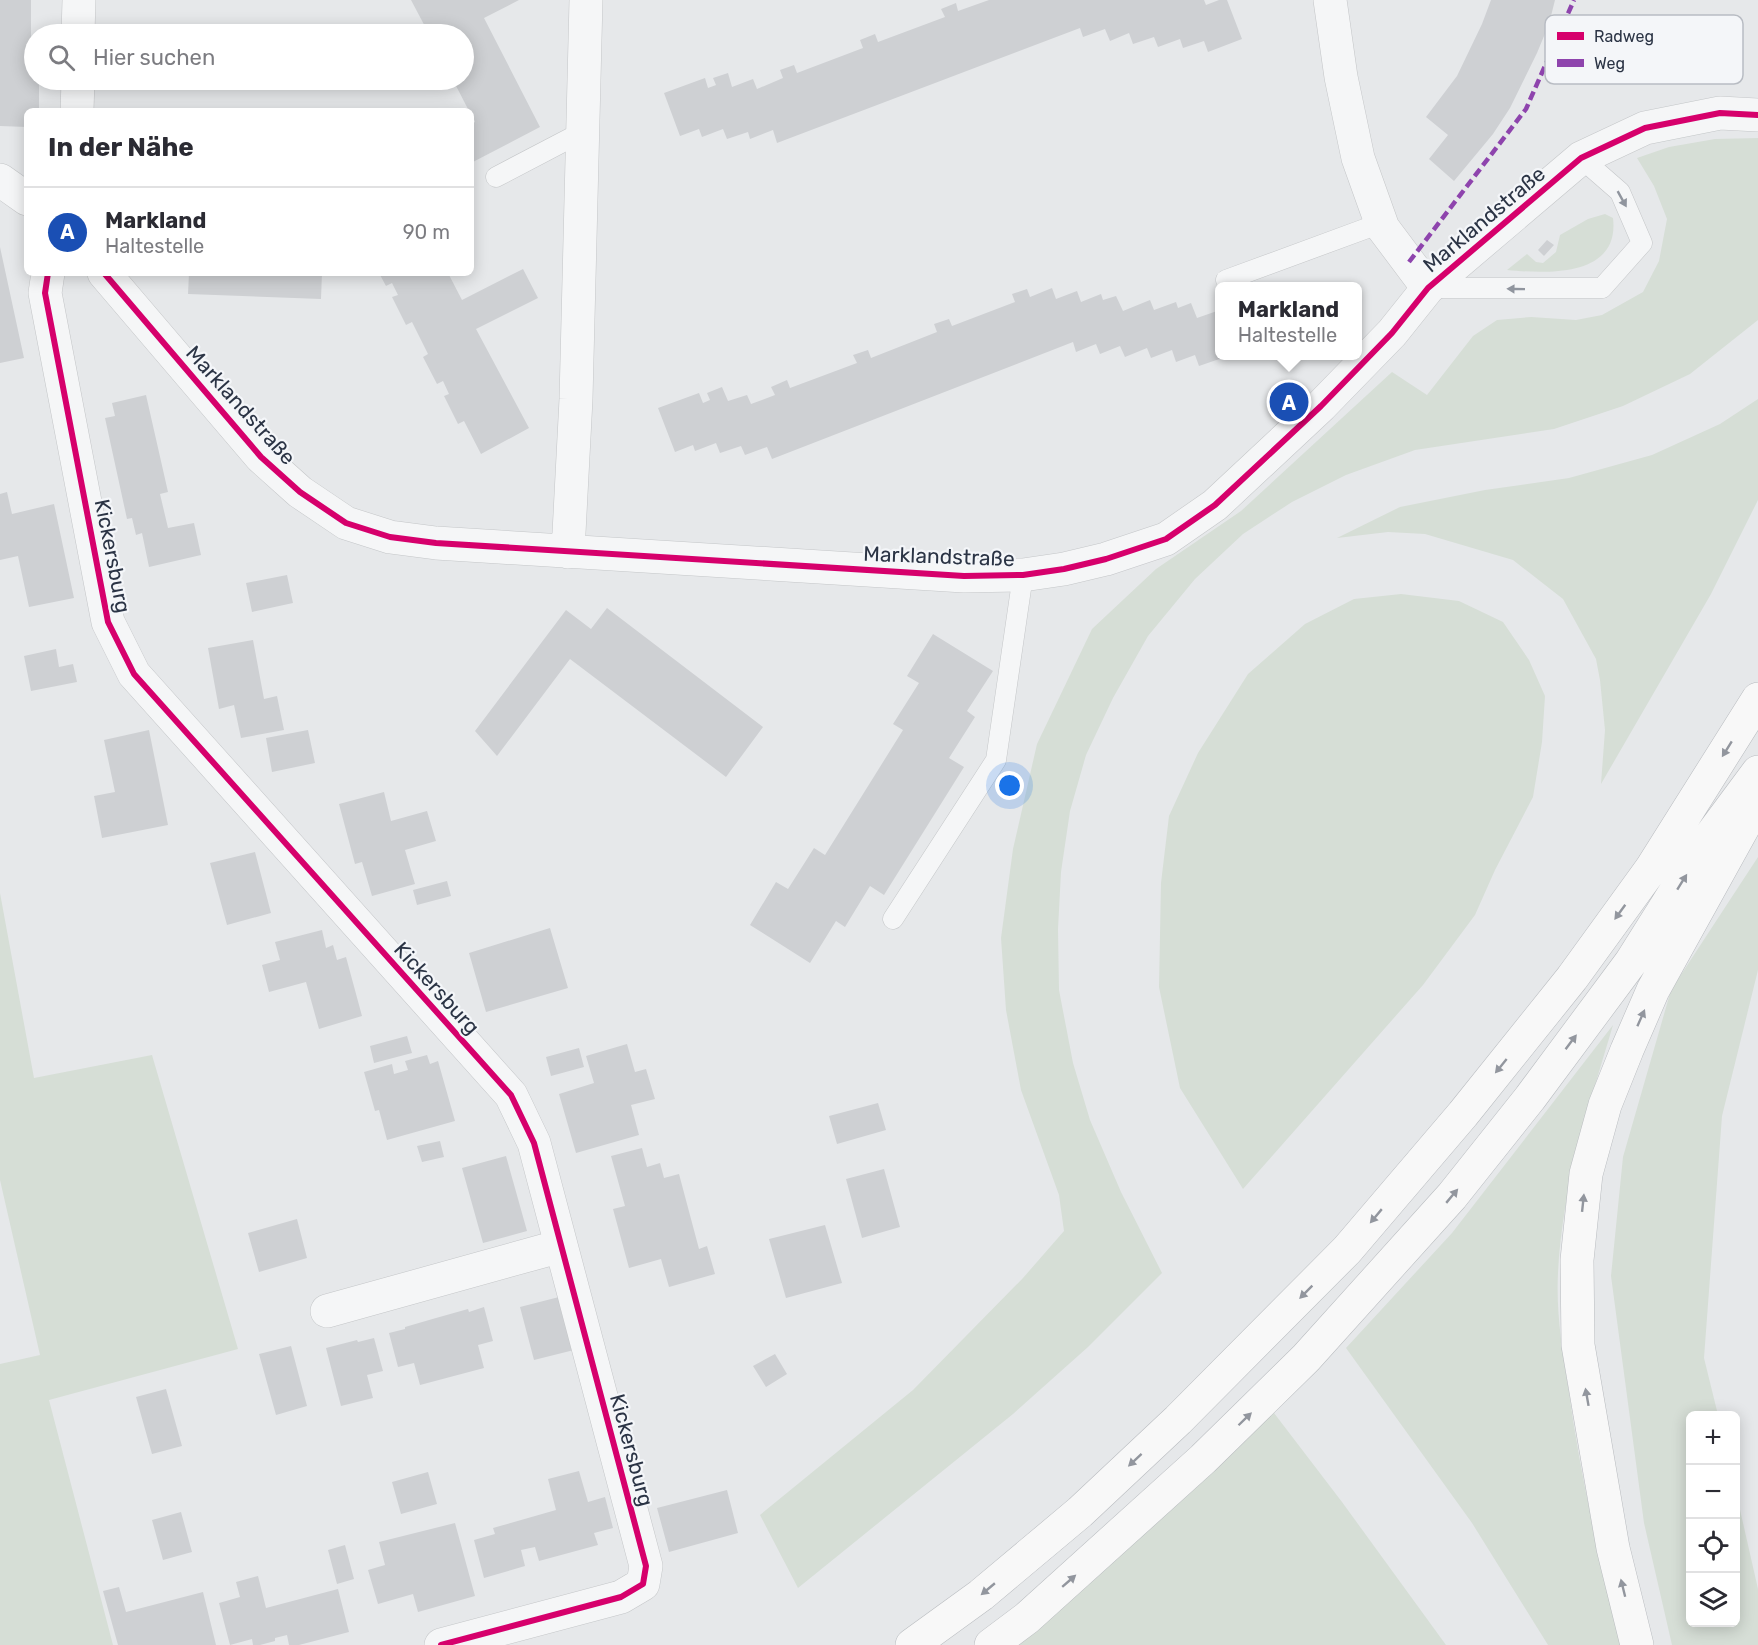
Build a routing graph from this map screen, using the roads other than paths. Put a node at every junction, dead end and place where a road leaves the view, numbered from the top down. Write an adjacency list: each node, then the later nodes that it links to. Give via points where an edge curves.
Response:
1 (79, 0): 4 (street)
2 (586, 0): 8 (street)
3 (1330, 0): 13 (street, Marklandstraße, via 1358,158)
4 (78, 24)
5 (78, 90): 6 (street)
6 (77, 108)
7 (1758, 115): 9 (street, Marklandstraße, via 1720,114 1645,128)
8 (582, 132): 10 (lane); 18 (street)
9 (1581, 158): 17 (street, Marklandstraße); 17 (lane, one-way to 17, via 1620,192 1642,243 1602,288)
10 (496, 177)
11 (0, 180): 12 (street)
12 (24, 197)
13 (1381, 223): 16 (lane); 17 (street, Marklandstraße)
14 (48, 276): 24 (street, Kickersburg, via 45,292 108,622 134,674 511,1095 534,1143)
15 (107, 276): 18 (street, Marklandstraße, via 261,457 300,492 346,523 412,541)
16 (1226, 280)
17 (1428, 288): 19 (street, Marklandstraße, via 1392,333 1321,406 1215,505 1166,540 1106,559)
18 (568, 552): 19 (street, Marklandstraße, via 964,576)
19 (1023, 575): 23 (lane, via 996,760)
20 (1758, 699): 27 (highway, one-way to 27, via 1651,869 1572,978 1347,1250 1080,1512 981,1595)
21 (1758, 772): 28 (highway, one-way to 21, via 1027,1618 1203,1460 1306,1358 1452,1196 1631,962 1710,838)
22 (1758, 801): 29 (highway, one-way to 22, via 1613,1548 1578,1344 1577,1260 1586,1174 1605,1105 1653,990)
23 (893, 919)
24 (561, 1246): 25 (street); 26 (street, Kickersburg, via 646,1566 643,1584 621,1597)
25 (327, 1311)
26 (441, 1645)
27 (912, 1645)
28 (991, 1645)
29 (1637, 1645)

